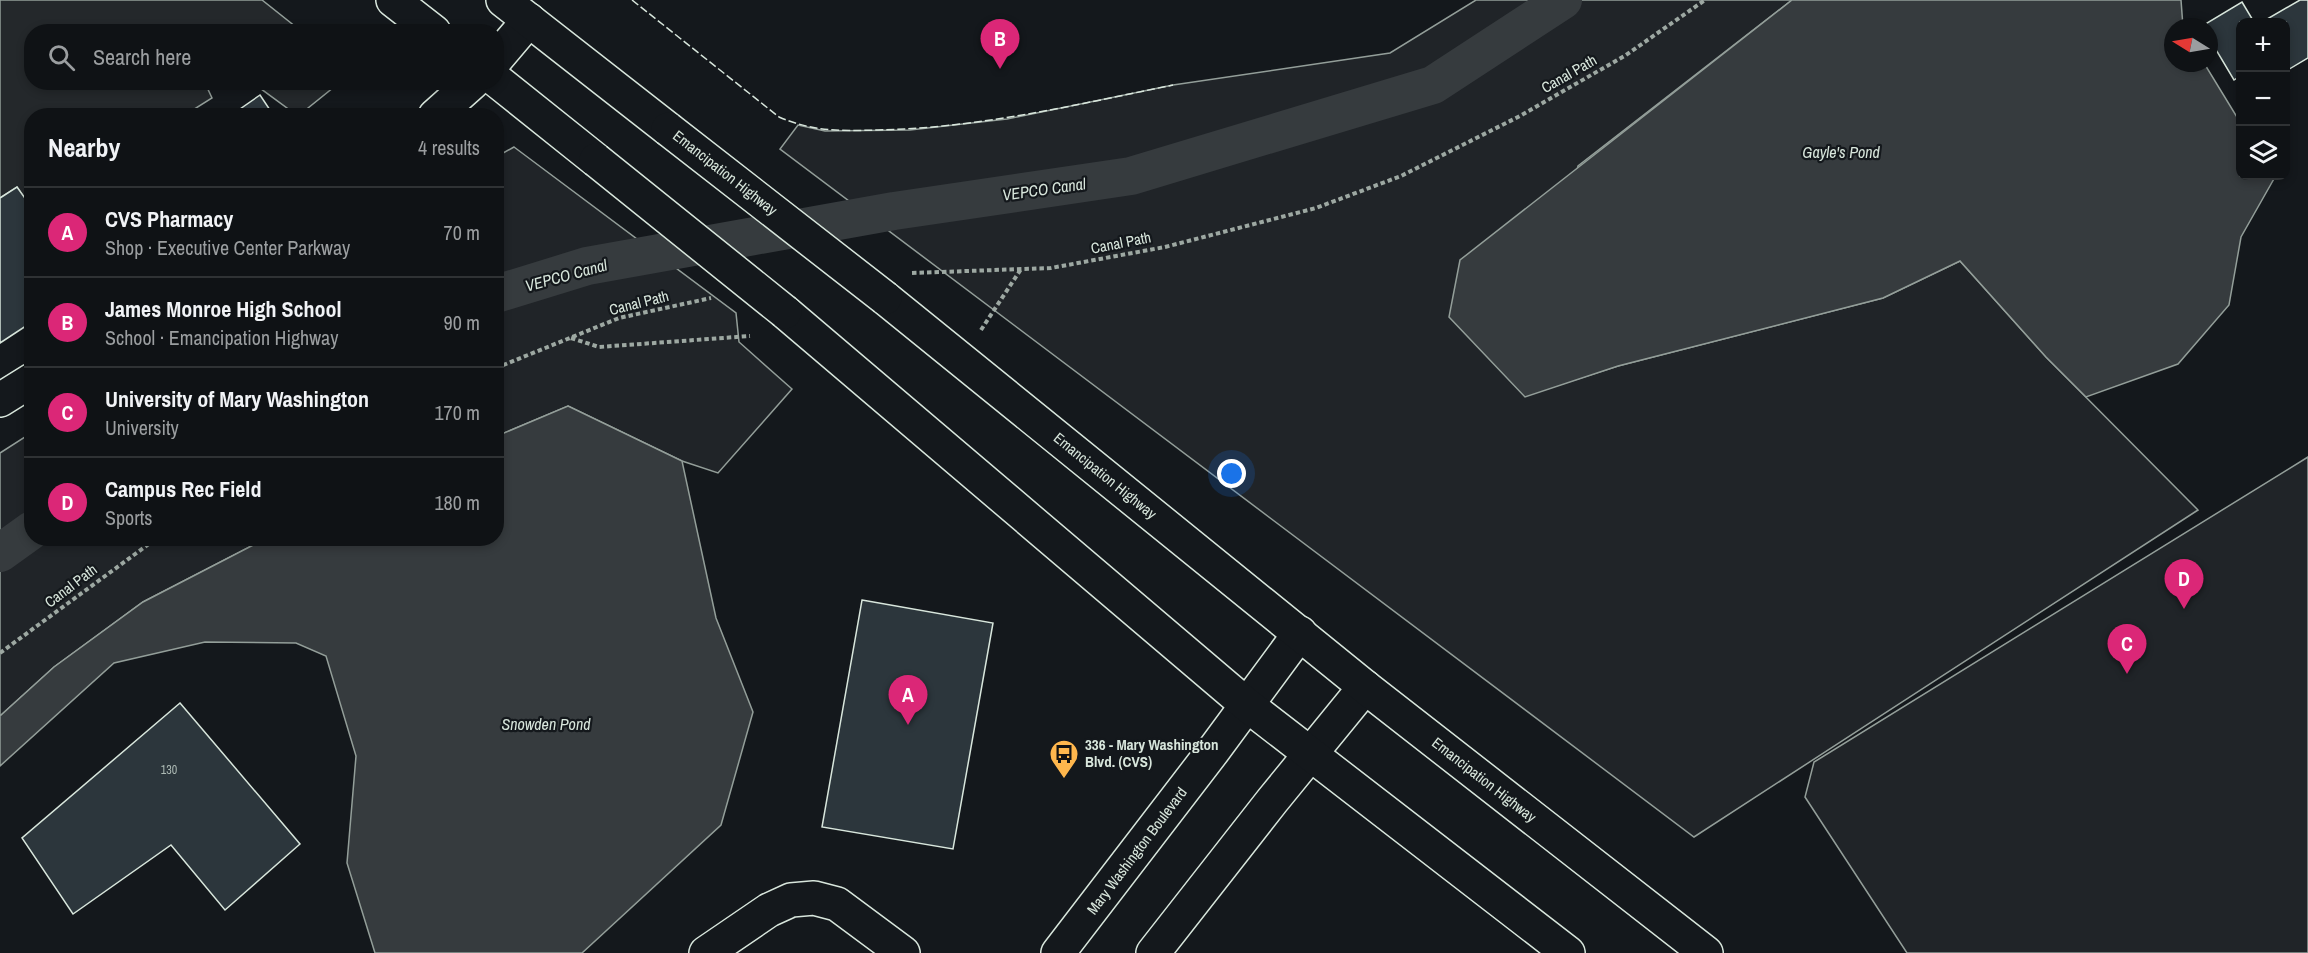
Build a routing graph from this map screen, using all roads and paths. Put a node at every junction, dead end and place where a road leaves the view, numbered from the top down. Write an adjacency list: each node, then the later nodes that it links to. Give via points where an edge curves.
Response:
1 (393, 0): 5 (main road)
2 (503, 0): 4 (main road, Emancipation Highway)
3 (1706, 0): 10 (path, Canal Path, via 1606,66 1520,116 1401,176 1316,208 1165,247 1051,268)
4 (529, 20): 6 (main road); 20 (main road, Emancipation Highway, bridge, via 885,298)
5 (424, 24)
6 (504, 50)
7 (504, 86): 23 (main road, bridge, via 785,312)
8 (464, 90): 9 (main road)
9 (444, 108)
10 (1021, 269): 11 (path, Canal Path); 13 (path)
11 (910, 273)
12 (722, 296): 15 (path, Canal Path, via 619,318)
13 (979, 333)
14 (750, 336): 15 (path, via 599,346)
15 (570, 338): 16 (path, Canal Path)
16 (504, 365)
17 (24, 385): 18 (main road)
18 (0, 400)
19 (146, 546): 21 (path, Canal Path)
20 (1300, 633): 22 (main road, Emancipation Highway); 23 (main road, Mary Washington Boulevard)
21 (0, 653)
22 (1365, 687): 24 (main road); 30 (main road, Emancipation Highway)
23 (1247, 705): 24 (main road); 27 (main road, Mary Washington Boulevard)
24 (1311, 753): 28 (main road); 29 (main road)
25 (706, 953): 26 (main road, via 769,910 790,900 814,898 837,904)
26 (903, 953)
27 (1058, 953)
28 (1153, 953)
29 (1568, 953)
30 (1706, 953)

